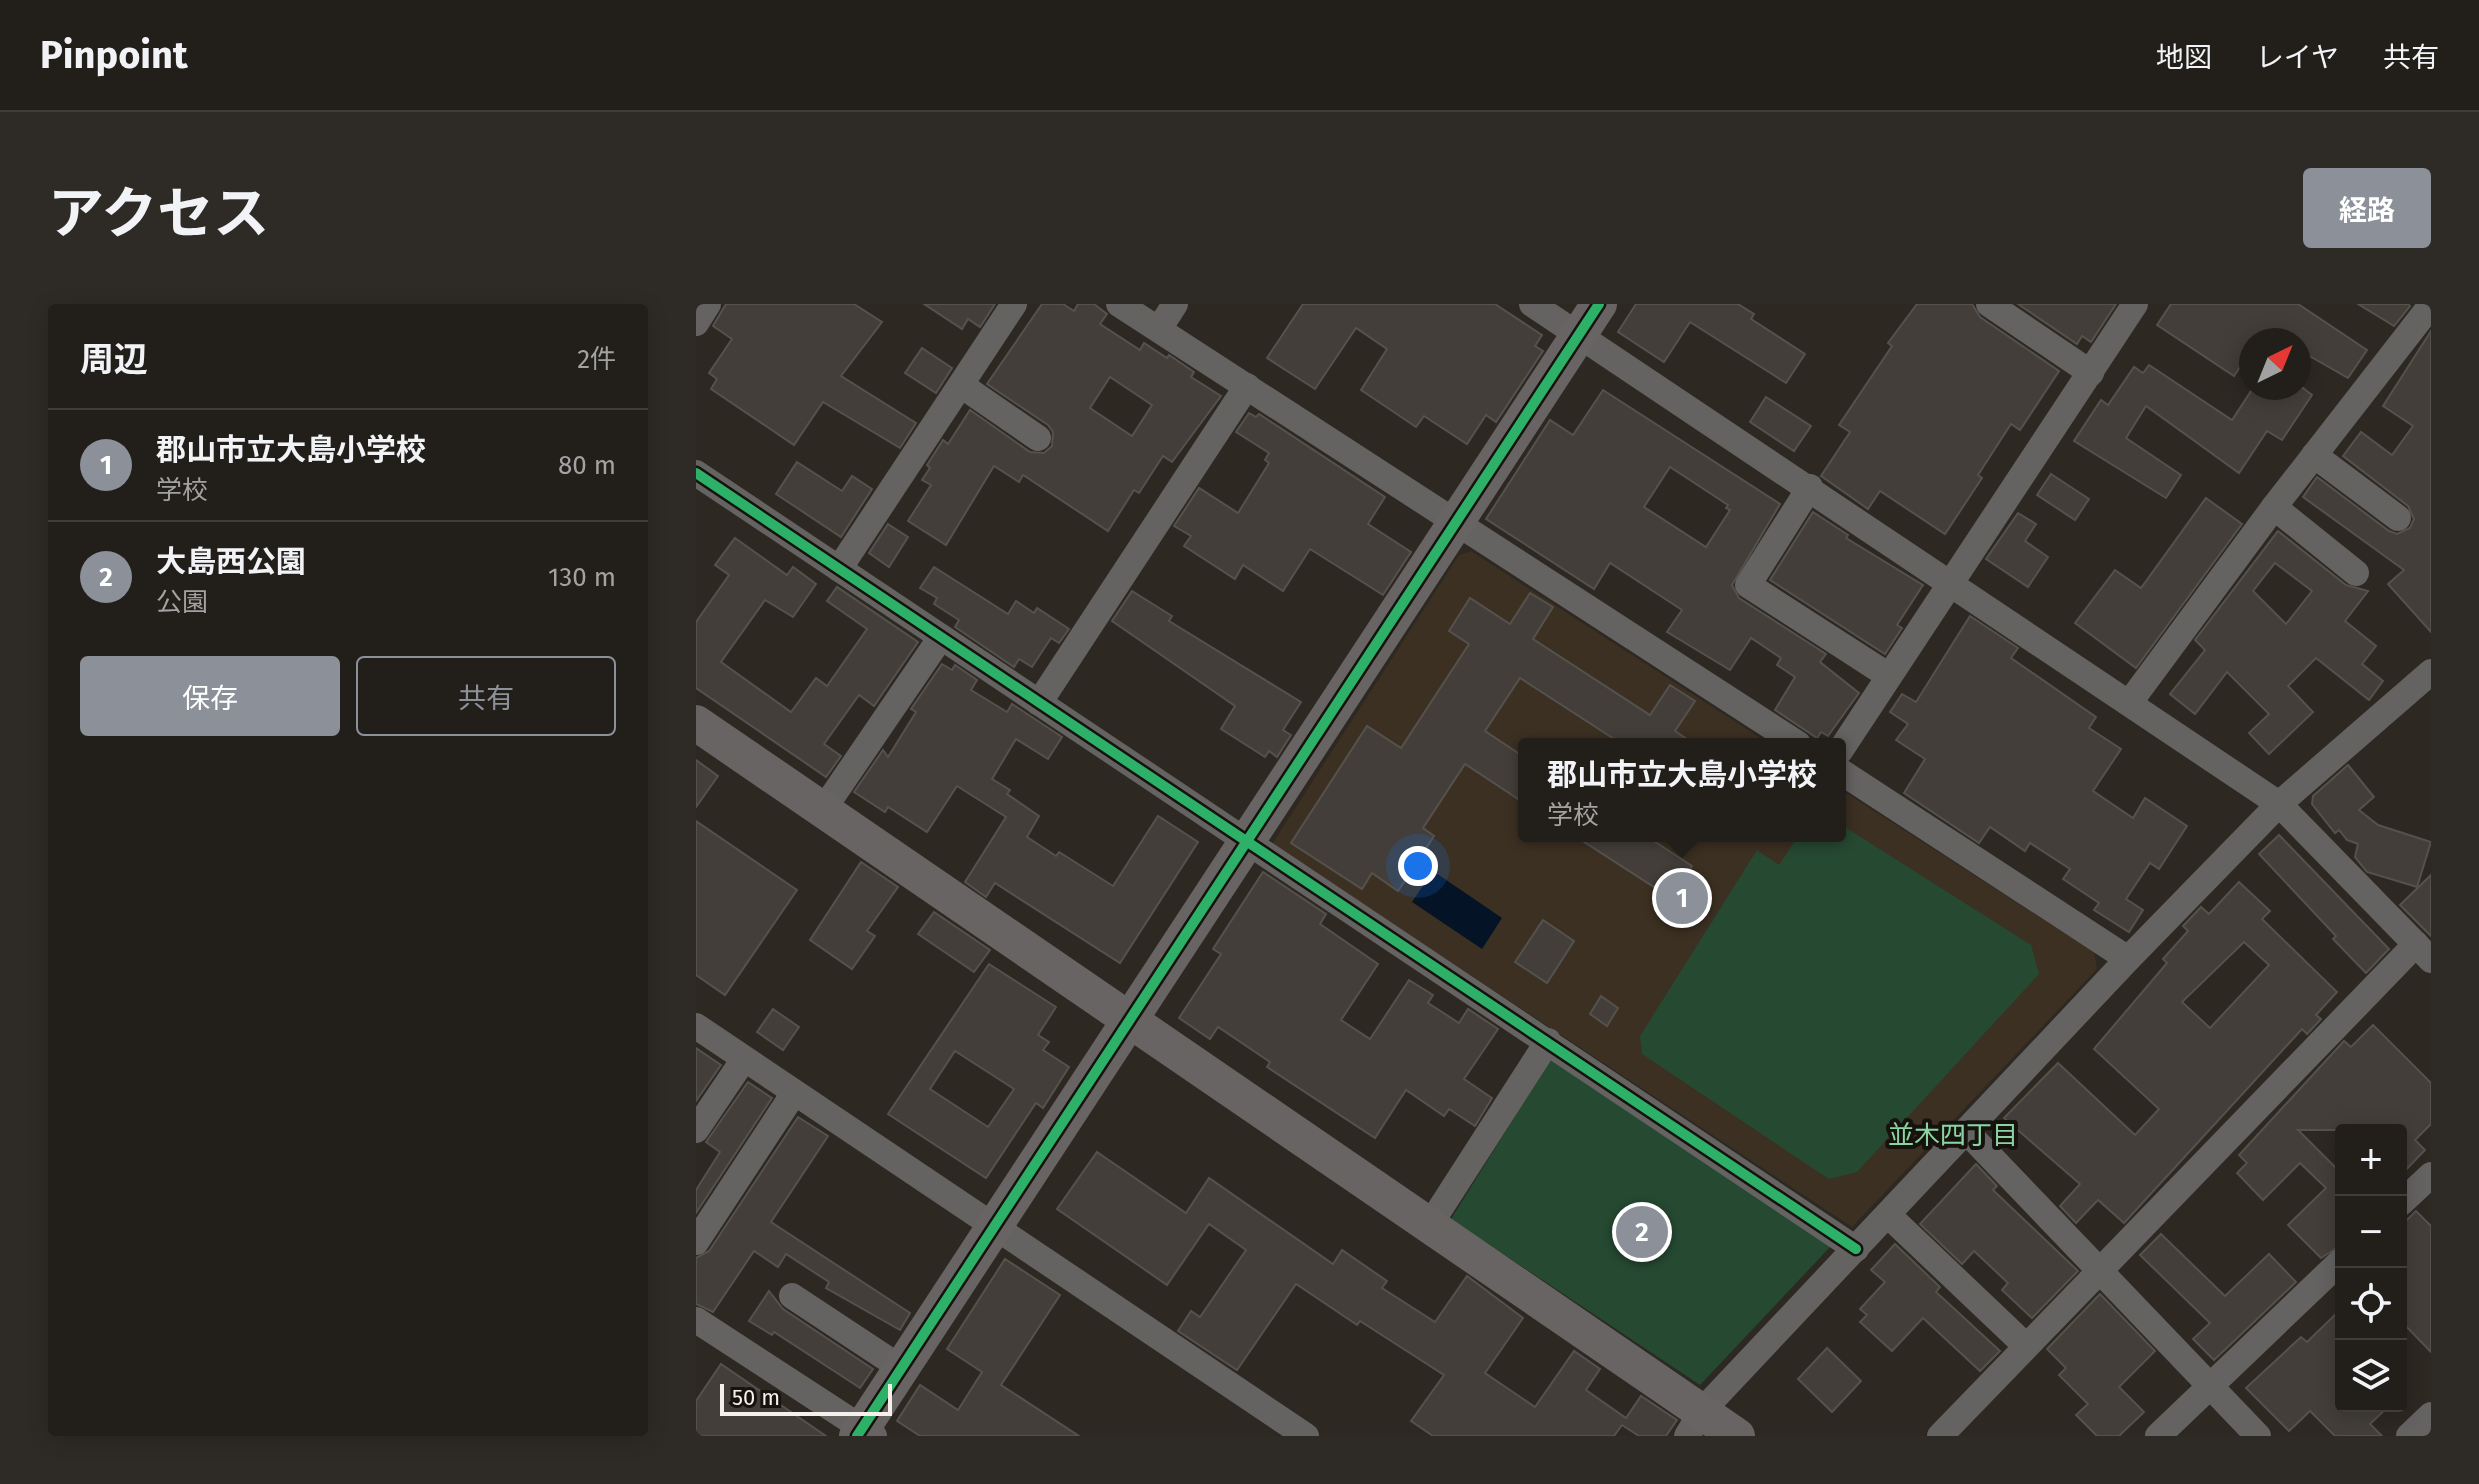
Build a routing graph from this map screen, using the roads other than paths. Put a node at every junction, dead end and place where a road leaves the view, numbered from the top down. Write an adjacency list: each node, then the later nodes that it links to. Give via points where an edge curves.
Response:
1 (708, 304): 10 (street)
2 (1014, 304): 14 (street)
3 (1119, 304): 11 (street)
4 (1175, 304): 11 (street)
5 (1532, 304): 12 (street)
6 (1599, 304): 12 (street)
7 (2135, 304): 13 (street)
8 (2431, 305): 17 (street)
9 (2004, 308): 13 (street)
10 (696, 323)
11 (1159, 329): 15 (street)
12 (1578, 334): 19 (street); 22 (street)
13 (2091, 373): 25 (street)
14 (961, 385): 16 (street); 23 (street)
15 (1247, 386): 22 (street); 30 (street)
16 (1038, 438)
17 (2314, 455): 20 (street); 21 (street)
18 (696, 473): 23 (street)
19 (1810, 487): 25 (street); 28 (street, via 1748,585)
20 (2274, 507): 24 (street); 29 (street)
21 (2398, 518)
22 (1455, 522): 32 (street); 37 (street)
23 (839, 569): 26 (street)
24 (2356, 573)
25 (1951, 581): 28 (street); 29 (street)
26 (941, 637): 30 (street); 36 (street)
27 (2431, 672): 35 (street)
28 (1889, 676): 33 (street)
29 (2130, 702): 35 (street)
30 (1039, 703): 37 (street)
31 (696, 723): 36 (street)
32 (1789, 738)
33 (1846, 742)
34 (1846, 775): 39 (street)
35 (2279, 804): 38 (street); 39 (street)
36 (823, 810): 40 (street)
37 (1246, 842): 40 (street); 42 (street)
38 (2423, 952): 55 (street)
39 (2128, 959): 46 (street)
40 (1131, 1022): 50 (street); 51 (street)
41 (696, 1026): 43 (street)
42 (1548, 1041): 50 (street); 53 (street)
43 (744, 1059): 44 (street); 45 (street)
44 (794, 1093): 51 (street); 52 (street)
45 (696, 1130)
46 (1966, 1131): 49 (street); 55 (street)
47 (2431, 1175): 48 (street)
48 (2407, 1197)
49 (1888, 1215): 53 (street); 58 (street)
50 (1429, 1226): 62 (street)
51 (991, 1227): 59 (street); 64 (street)
52 (696, 1242)
53 (1856, 1249): 62 (street)
54 (2335, 1267): 60 (street)
55 (2101, 1270): 58 (street); 60 (street)
56 (792, 1296): 59 (street)
57 (696, 1320): 63 (street)
58 (2026, 1346): 66 (street)
59 (901, 1368): 63 (street)
60 (2210, 1386): 67 (street); 68 (street)
61 (2431, 1415): 69 (street)
62 (1694, 1424): 65 (street)
63 (864, 1434)
64 (1306, 1436)
65 (1737, 1436)
66 (1940, 1436)
67 (2158, 1436)
68 (2258, 1436)
69 (2409, 1436)

